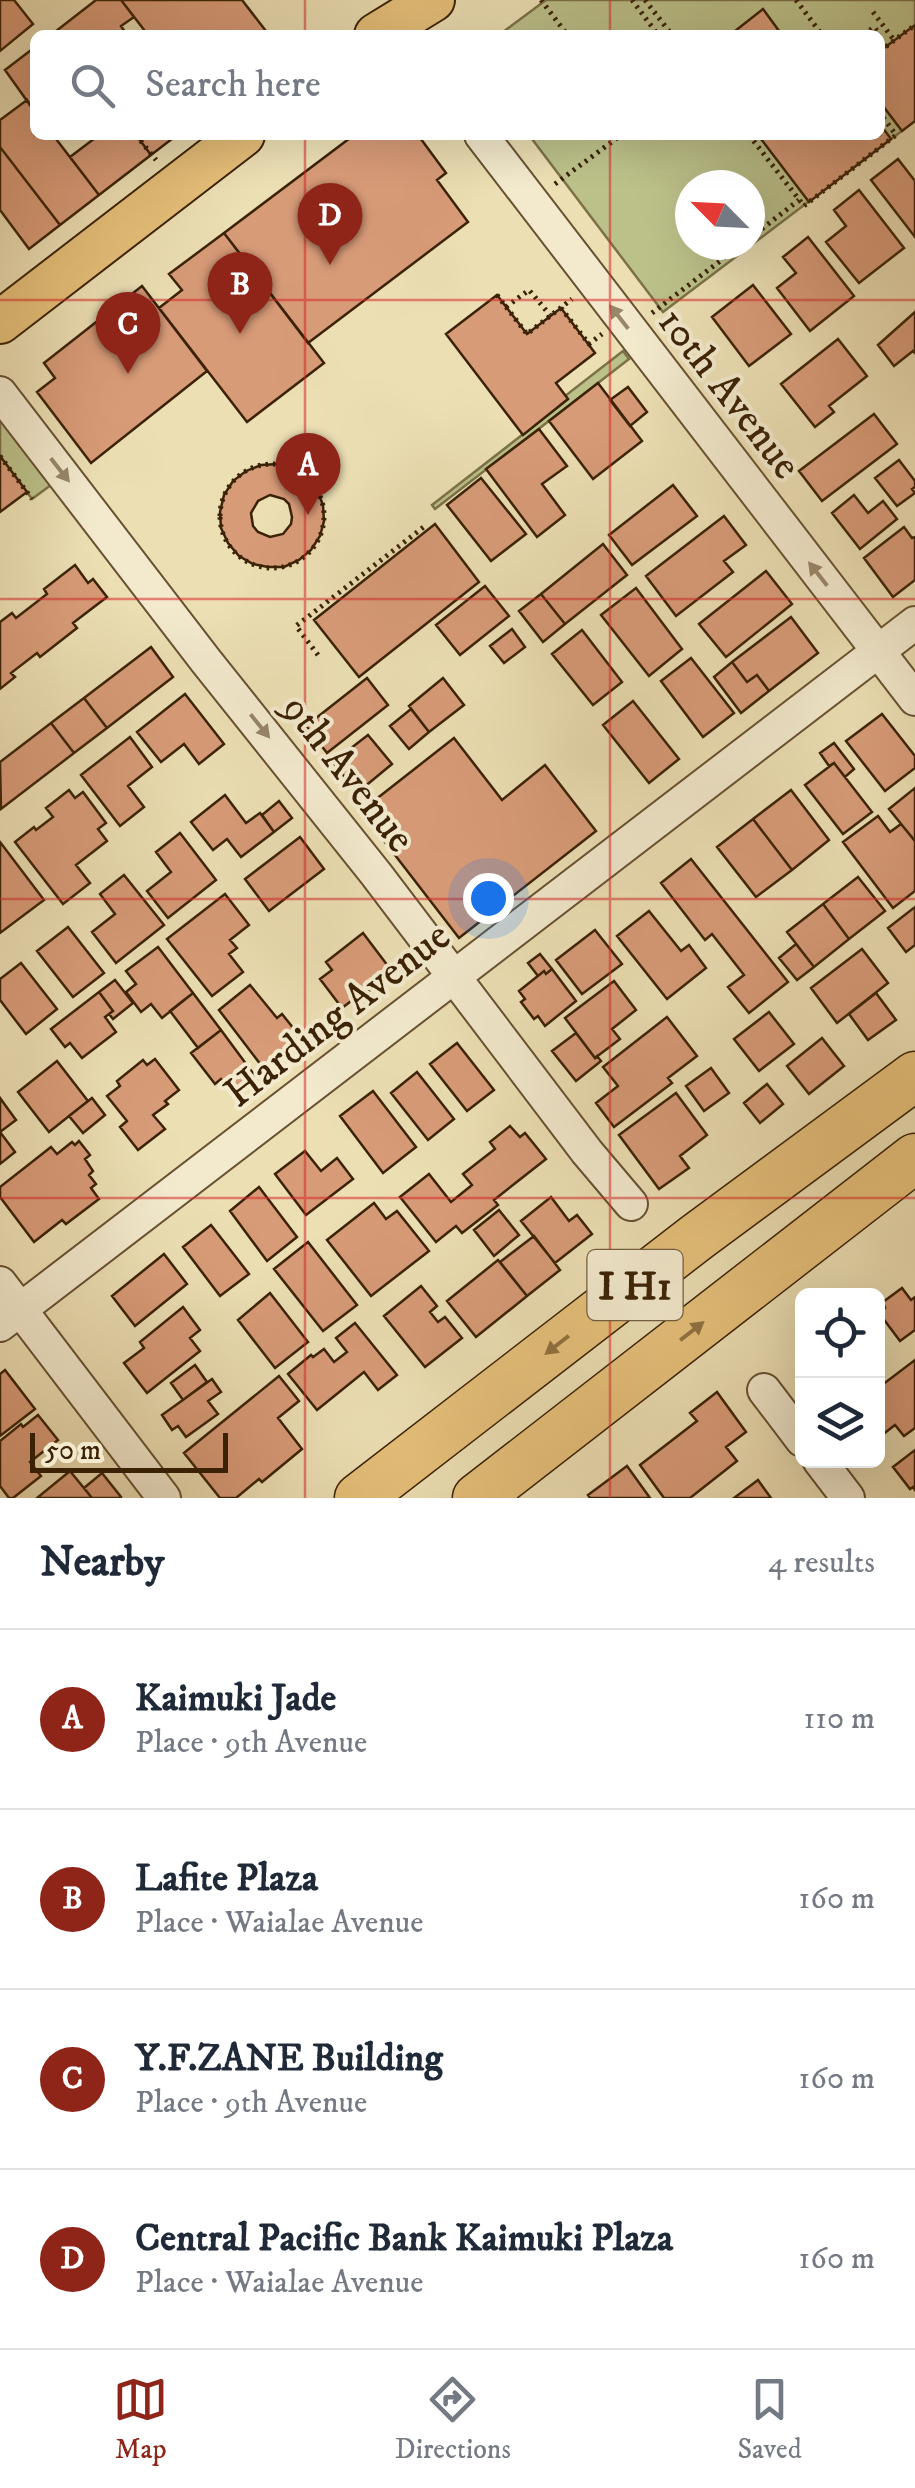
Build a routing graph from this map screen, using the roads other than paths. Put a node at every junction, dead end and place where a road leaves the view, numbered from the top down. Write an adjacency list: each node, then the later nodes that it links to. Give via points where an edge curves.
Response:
1 (434, 0): 2 (main road)
2 (389, 23)
3 (237, 140): 5 (main road)
4 (485, 140): 8 (street, 10th Avenue, one-way to 4)
5 (0, 322)
6 (0, 393): 10 (street, 9th Avenue, one-way to 10)
7 (915, 623): 8 (street, Harding Avenue)
8 (878, 652): 9 (street, 10th Avenue); 10 (street, Harding Avenue)
9 (915, 699)
10 (455, 976): 14 (street, 9th Avenue); 17 (street, Harding Avenue)
11 (915, 1060): 15 (highway)
12 (915, 1076): 15 (highway, I H1)
13 (915, 1158): 23 (highway, I H1, one-way to 13)
14 (630, 1204)
15 (697, 1236): 22 (highway, I H1, one-way to 22)
16 (0, 1283): 17 (street)
17 (10, 1318): 21 (street)
18 (764, 1390): 19 (street)
19 (795, 1431)
20 (825, 1468): 24 (street)
21 (164, 1498)
22 (359, 1498)
23 (476, 1498)
24 (848, 1498)

